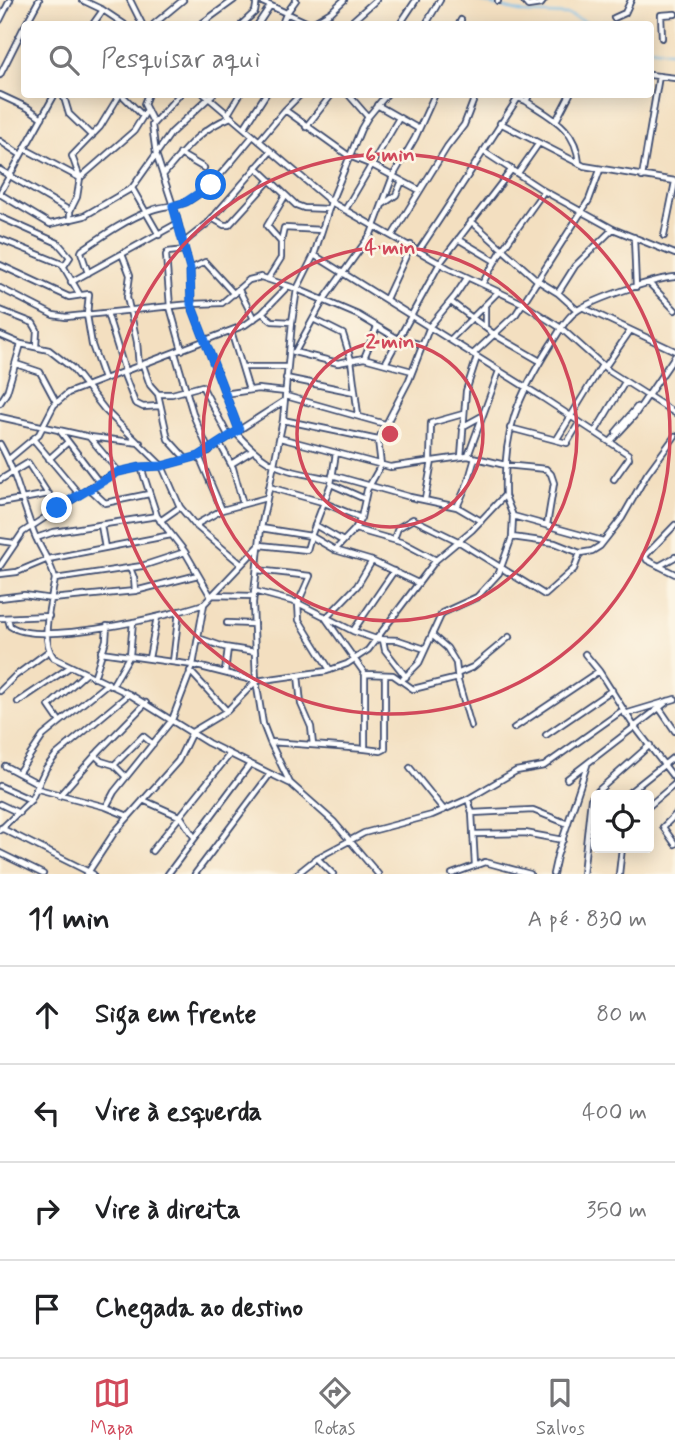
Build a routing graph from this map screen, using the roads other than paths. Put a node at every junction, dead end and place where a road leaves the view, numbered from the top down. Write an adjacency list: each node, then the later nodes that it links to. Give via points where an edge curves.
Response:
1 (10, 0): 21 (street)
2 (39, 0): 22 (street)
3 (82, 0): 17 (street)
4 (130, 0): 25 (street)
5 (183, 0): 26 (street)
6 (234, 0): 27 (street)
7 (258, 0): 16 (street); 28 (street)
8 (296, 0): 19 (street)
9 (344, 0): 32 (street)
10 (376, 0): 33 (street)
11 (416, 0): 34 (street)
12 (440, 0): 35 (street)
13 (523, 0): 14 (street, via 528,6)
14 (544, 0)
15 (631, 0): 20 (street, via 625,13)
16 (270, 6): 19 (street); 29 (street)
17 (103, 10): 23 (street); 24 (street)
18 (675, 13): 37 (street, via 661,15)
19 (286, 14): 30 (street); 31 (street)
20 (614, 18)
21 (0, 20)
22 (28, 21)
23 (95, 21)
24 (120, 21)
25 (140, 21)
26 (158, 21)
27 (205, 21)
28 (245, 21)
29 (260, 21)
30 (283, 21)
31 (303, 21)
32 (315, 21)
33 (352, 21)
34 (402, 21)
35 (428, 21)
36 (21, 33): 39 (street)
37 (662, 38)
38 (0, 56): 39 (street)
39 (7, 59): 40 (street)
40 (0, 75)
41 (654, 75): 42 (street)
42 (659, 76): 43 (street); 105 (street)
43 (675, 78)
44 (0, 95): 74 (street)
45 (53, 98): 74 (street)
46 (64, 98): 82 (street, via 69,114)
47 (117, 98): 82 (street)
48 (124, 98): 72 (street)
49 (146, 98): 69 (street)
50 (176, 98): 77 (street)
51 (210, 98): 90 (street, via 178,125)
52 (212, 98): 71 (street)
53 (238, 98): 71 (street)
54 (263, 98): 80 (street)
55 (293, 98): 66 (street)
56 (298, 98): 66 (street)
57 (329, 98): 79 (street)
58 (351, 98): 73 (street)
59 (383, 98): 68 (street)
60 (433, 98): 81 (street)
61 (474, 98): 111 (street, via 464,125)
62 (515, 98): 78 (street)
63 (520, 98): 67 (street)
64 (528, 98): 67 (street)
65 (568, 98): 76 (street)
66 (295, 101): 70 (street)
67 (526, 101): 76 (street)
68 (377, 105): 73 (street); 75 (street)
69 (147, 110): 72 (street); 77 (street)
70 (285, 110): 79 (street); 84 (street)
71 (230, 115): 80 (street); 91 (street, via 211,125)
72 (143, 116): 106 (street, via 128,137)
73 (368, 117): 93 (street)
74 (43, 118): 87 (street)
75 (399, 118): 81 (street); 95 (street)
76 (556, 121): 94 (street, via 577,144)
77 (153, 122): 90 (street)
78 (500, 123): 86 (street); 89 (street)
79 (306, 127): 93 (street)
80 (244, 128): 83 (street)
81 (419, 129): 104 (street)
82 (92, 136): 106 (street, via 72,156)
83 (253, 136): 84 (street); 116 (street, via 211,185)
84 (259, 141): 88 (street)
85 (1, 143): 92 (street)
86 (539, 143): 94 (street); 101 (street)
87 (25, 149): 92 (street); 106 (street)
88 (271, 151): 96 (street); 115 (street)
89 (484, 151): 98 (street); 141 (street)
90 (156, 154): 102 (street); 110 (street)
91 (180, 154): 97 (street); 102 (street)
92 (21, 155): 103 (street)
93 (349, 156): 95 (street); 115 (street)
94 (579, 164): 100 (street)
95 (372, 165): 104 (street); 121 (street)
96 (256, 167): 107 (street); 124 (street)
97 (204, 168)
98 (512, 169): 101 (street); 126 (street)
99 (0, 170): 103 (street)
100 (600, 170): 105 (street); 119 (street)
101 (518, 173): 112 (street)
102 (163, 174): 116 (street)
103 (10, 176): 113 (street); 120 (street)
104 (393, 176): 108 (street); 117 (street)
105 (642, 177): 109 (street)
106 (80, 178): 120 (street)
107 (270, 180): 114 (street); 124 (street, via 229,225)
108 (402, 181): 111 (street); 117 (street, via 396,195)
109 (675, 181): 133 (street)
110 (132, 188): 122 (street); 125 (street, via 102,207)
111 (419, 190): 132 (street)
112 (544, 191): 119 (street); 142 (street)
113 (0, 193): 125 (street, via 50,224)
114 (285, 195): 118 (street, via 304,208); 137 (street, via 267,226)
115 (331, 202): 118 (street); 121 (street)
116 (173, 206): 122 (street); 127 (street)
117 (382, 206): 128 (street)
118 (329, 209): 130 (street)
119 (581, 210): 129 (street); 156 (street)
120 (70, 211): 125 (street)
121 (345, 211): 128 (street)
122 (146, 212): 131 (street); 151 (street, via 80,252)
123 (0, 217): 149 (street, via 61,245 70,257)
124 (212, 218): 138 (street)
125 (70, 219)
126 (471, 221): 136 (street); 142 (street)
127 (178, 223): 131 (street); 138 (street)
128 (375, 227): 132 (street); 152 (street)
129 (613, 229): 134 (street); 166 (street, via 575,265)
130 (322, 230): 137 (street, via 286,228); 145 (street)
131 (159, 235): 143 (street)
132 (392, 236): 139 (street)
133 (664, 236)
134 (634, 237): 144 (street); 161 (street)
135 (0, 239): 149 (street)
136 (458, 239): 146 (street); 147 (street)
137 (281, 242): 155 (street, via 281,258)
138 (183, 243): 140 (street)
139 (411, 246): 141 (street); 168 (street)
140 (186, 250): 150 (street); 173 (street, via 166,255)
141 (419, 250): 147 (street)
142 (502, 250): 146 (street); 156 (street)
143 (122, 254): 151 (street); 179 (street, via 130,275)
144 (675, 254)
145 (314, 255): 152 (street); 163 (street)
146 (495, 261): 159 (street)
147 (440, 263): 154 (street); 183 (street)
148 (0, 265): 167 (street, via 66,296)
149 (64, 267): 157 (street)
150 (190, 269): 164 (street, via 205,262); 172 (street)
151 (88, 273): 157 (street)
152 (342, 274): 168 (street); 169 (street)
153 (675, 277): 158 (street)
154 (467, 278): 159 (street); 170 (street)
155 (268, 279): 160 (street); 164 (street, via 255,278)
156 (537, 280): 166 (street); 171 (street)
157 (71, 282): 167 (street)
158 (648, 282): 161 (street); 178 (street)
159 (482, 284): 165 (street)
160 (288, 286): 163 (street); 181 (street)
161 (636, 287): 175 (street)
162 (0, 288): 182 (street, via 59,317)
163 (297, 289): 169 (street); 187 (street)
164 (236, 292): 172 (street, via 217,305); 185 (street)
165 (498, 292): 171 (street); 174 (street)
166 (558, 293): 177 (street)
167 (80, 295): 182 (street, via 90,296)
168 (386, 299): 183 (street)
169 (323, 301): 186 (street); 188 (street)
170 (451, 302): 184 (street); 189 (street)
171 (522, 303): 191 (street); 195 (street)
172 (191, 304): 173 (street); 197 (street)
173 (170, 307): 179 (street); 202 (street)
174 (485, 307): 184 (street); 190 (street)
175 (584, 308): 177 (street); 193 (street)
176 (0, 310): 201 (street, via 33,323)
177 (577, 310): 191 (street)
178 (675, 310)
179 (129, 312): 180 (street); 212 (street)
180 (107, 313): 182 (street); 216 (street)
181 (262, 313): 185 (street); 187 (street, via 272,320)
182 (88, 315): 220 (street)
183 (412, 316): 189 (street); 196 (street)
184 (473, 318): 190 (street); 198 (street)
185 (254, 319): 192 (street)
186 (313, 319): 203 (street); 208 (street, via 341,332)
187 (292, 322): 203 (street)
188 (377, 327): 196 (street); 207 (street)
189 (430, 327): 198 (street); 200 (street)
190 (485, 327): 195 (street)
191 (561, 328): 209 (street); 213 (street)
192 (230, 331): 197 (street); 214 (street)
193 (629, 331): 205 (street); 213 (street)
194 (0, 335): 199 (street)
195 (495, 335): 206 (street); 209 (street)
196 (398, 339): 200 (street); 210 (street)
197 (204, 340): 202 (street); 228 (street)
198 (450, 340): 206 (street)
199 (21, 344): 201 (street); 211 (street)
200 (423, 345): 217 (street)
201 (36, 346): 222 (street, via 72,368)
202 (182, 350): 204 (street)
203 (292, 351): 208 (street, via 335,363); 215 (street)
204 (175, 353): 212 (street); 224 (street)
205 (675, 354): 229 (street)
206 (475, 355): 218 (street); 234 (street)
207 (364, 358): 208 (street); 210 (street)
208 (351, 360): 226 (street)
209 (540, 361): 223 (street)
210 (386, 362): 217 (street)
211 (16, 363): 231 (street, via 40,372); 232 (street)
212 (141, 365): 216 (street); 227 (street)
213 (604, 366): 221 (street); 239 (street)
214 (242, 367): 215 (street); 225 (street)
215 (288, 368): 219 (street)
216 (124, 371): 220 (street); 233 (street, via 135,403)
217 (412, 371): 242 (street)
218 (499, 371): 223 (street); 235 (street)
219 (286, 378): 226 (street); 230 (street)
220 (104, 379): 222 (street)
221 (625, 382): 229 (street); 248 (street)
222 (84, 385): 231 (street); 258 (street)
223 (524, 387): 239 (street); 245 (street)
224 (186, 390): 227 (street); 251 (street, via 202,386); 262 (street)
225 (249, 390): 228 (street); 230 (street)
226 (354, 392): 237 (street)
227 (158, 394): 233 (street)
228 (224, 394): 247 (street)
229 (647, 395): 236 (street); 256 (street)
230 (285, 396): 237 (street); 240 (street); 247 (street)
231 (56, 402): 244 (street)
232 (0, 403)
233 (159, 406): 270 (street, via 168,439)
234 (463, 414): 243 (street); 271 (street, via 431,424)
235 (485, 414): 243 (street); 265 (street)
236 (675, 414)
237 (358, 415): 242 (street)
238 (0, 417): 244 (street)
239 (569, 417): 241 (street); 253 (street)
240 (283, 420): 252 (street); 255 (street)
241 (579, 423): 248 (street); 253 (street, via 568,442)
242 (385, 424): 255 (street)
243 (462, 426): 266 (street)
244 (45, 427): 246 (street); 254 (street)
245 (510, 428): 253 (street); 274 (street)
246 (59, 431): 250 (street); 257 (street)
247 (238, 432): 251 (street); 261 (street)
248 (595, 432): 256 (street)
249 (675, 436): 322 (street)
250 (90, 437): 258 (street); 279 (street)
251 (229, 437): 260 (street)
252 (280, 439): 263 (street); 276 (street)
253 (557, 439)
254 (33, 440): 268 (street); 269 (street)
255 (378, 440): 273 (street)
256 (609, 441): 282 (street, via 630,456)
257 (68, 442): 269 (street); 283 (street)
258 (141, 443): 275 (street)
259 (0, 444): 268 (street)
260 (220, 444): 262 (street); 272 (street)
261 (252, 451): 272 (street); 276 (street)
262 (209, 452): 264 (street)
263 (336, 453): 273 (street); 280 (street)
264 (199, 456): 270 (street); 301 (street)
265 (468, 456): 266 (street); 267 (street)
266 (461, 457): 271 (street)
267 (475, 458): 274 (street); 299 (street)
268 (9, 459): 278 (street)
269 (50, 459): 288 (street)
270 (187, 460): 275 (street)
271 (431, 461): 273 (street); 294 (street)
272 (231, 464): 297 (street)
273 (381, 465): 284 (street)
274 (505, 465): 290 (street); 308 (street, via 546,469 551,474 554,488)
275 (162, 466): 277 (street); 298 (street)
276 (274, 466): 280 (street); 285 (street)
277 (141, 467): 279 (street); 289 (street)
278 (14, 472): 281 (street); 287 (street, via 29,463); 291 (street)
279 (118, 472): 283 (street)
280 (331, 479): 284 (street); 293 (street); 295 (street)
281 (0, 480)
282 (614, 480)
283 (99, 482): 286 (street)
284 (370, 484): 293 (street); 294 (street)
285 (269, 487): 292 (street); 295 (street)
286 (89, 488): 288 (street); 289 (street, via 105,503)
287 (49, 494): 291 (street); 300 (street)
288 (79, 494): 300 (street)
289 (149, 494): 303 (street)
290 (505, 495): 302 (street); 305 (street)
291 (22, 498): 296 (street); 310 (street)
292 (266, 498): 297 (street); 312 (street)
293 (365, 499): 304 (street)
294 (425, 499): 299 (street)
295 (322, 502): 304 (street); 307 (street)
296 (0, 503)
297 (243, 504): 301 (street)
298 (180, 507): 303 (street); 306 (street)
299 (457, 507): 305 (street)
300 (57, 508): 310 (street)
301 (222, 510): 306 (street)
302 (513, 516): 308 (street); 316 (street)
303 (159, 518): 311 (street); 314 (street)
304 (361, 518): 313 (street)
305 (481, 521): 321 (street)
306 (195, 525): 333 (street)
307 (315, 525): 315 (street); 320 (street)
308 (547, 525): 322 (street)
309 (675, 525): 335 (street, via 645,556)
310 (31, 526): 317 (street); 323 (street)
311 (101, 526): 317 (street); 325 (street)
312 (261, 528): 315 (street); 324 (street)
313 (355, 528): 318 (street); 320 (street)
314 (171, 535): 325 (street); 327 (street)
315 (311, 536): 324 (street, via 307,550); 326 (street)
316 (512, 537): 328 (street, via 555,543); 337 (street)
317 (36, 538): 330 (street)
318 (394, 539): 321 (street, via 398,528 413,519); 331 (street)
319 (0, 541): 323 (street)
320 (343, 541): 326 (street)
321 (458, 541): 331 (street); 337 (street)
322 (603, 541): 328 (street, via 593,551)
323 (14, 543): 334 (street)
324 (260, 545): 333 (street); 338 (street)
325 (104, 548): 330 (street)
326 (335, 550): 332 (street)
327 (185, 552): 336 (street); 342 (street)
328 (580, 553): 337 (street, via 574,569 545,595)
329 (675, 557): 335 (street)
330 (48, 559): 340 (street); 343 (street)
331 (436, 560): 344 (street)
332 (372, 561): 339 (street); 355 (street, via 357,586)
333 (241, 564): 347 (street)
334 (0, 566)
335 (659, 566): 341 (street)
336 (130, 568): 343 (street); 345 (street)
337 (502, 568): 364 (street, via 477,597 442,613)
338 (257, 570): 346 (street); 350 (street, via 309,575)
339 (394, 571): 344 (street); 362 (street)
340 (0, 574)
341 (675, 574)
342 (198, 575): 345 (street); 347 (street)
343 (55, 579): 349 (street)
344 (418, 583): 367 (street)
345 (135, 591): 349 (street)
346 (254, 594): 347 (street); 350 (street); 360 (street)
347 (210, 595): 351 (street)
348 (0, 598): 349 (street)
349 (52, 599): 353 (street)
350 (298, 603): 355 (street); 381 (street, via 300,624)
351 (204, 604): 352 (street); 366 (street)
352 (179, 611): 354 (street); 378 (street)
353 (49, 617): 357 (street); 363 (street)
354 (157, 617): 358 (street); 376 (street)
355 (325, 617): 362 (street); 377 (street)
356 (0, 618): 357 (street)
357 (8, 619): 363 (street, via 19,632)
358 (133, 622): 361 (street); 375 (street)
359 (227, 623): 360 (street)
360 (254, 624): 373 (street)
361 (107, 626): 363 (street); 372 (street)
362 (353, 631): 367 (street)
363 (47, 634): 371 (street)
364 (432, 635): 370 (street); 389 (street, via 447,648)
365 (509, 637): 389 (street)
366 (198, 638): 369 (street); 379 (street)
367 (376, 639): 368 (street); 377 (street)
368 (383, 640): 370 (street); 391 (street)
369 (228, 648): 373 (street); 384 (street)
370 (425, 649): 391 (street)
371 (49, 652): 380 (street); 395 (street)
372 (101, 652): 375 (street); 390 (street)
373 (255, 652): 392 (street)
374 (585, 654): 383 (street)
375 (130, 655): 376 (street); 393 (street)
376 (149, 658): 378 (street)
377 (356, 660): 381 (street); 386 (street)
378 (173, 662): 379 (street)
379 (192, 665): 382 (street); 384 (street)
380 (70, 667): 385 (street); 399 (street)
381 (330, 670): 387 (street)
382 (190, 671): 402 (street); 404 (street)
383 (599, 671): 394 (street); 407 (street)
384 (225, 672): 392 (street)
385 (85, 674): 390 (street); 405 (street, via 49,706)
386 (365, 674): 388 (street); 416 (street)
387 (298, 675): 392 (street); 414 (street)
388 (385, 675): 391 (street); 416 (street, via 384,749)
389 (458, 675): 391 (street, via 418,688 409,687); 406 (street)
390 (94, 678): 393 (street)
391 (404, 679)
392 (256, 681): 402 (street); 412 (street)
393 (110, 684): 396 (street); 405 (street)
394 (612, 690): 403 (street); 411 (street)
395 (0, 691)
396 (129, 694): 400 (street); 434 (street, via 56,755)
397 (675, 699): 398 (street)
398 (668, 701): 401 (street); 403 (street)
399 (18, 702)
400 (146, 703): 404 (street); 418 (street)
401 (659, 709): 408 (street); 409 (street)
402 (227, 712): 410 (street)
403 (624, 712): 408 (street); 437 (street, via 544,766 516,771)
404 (172, 720): 410 (street); 413 (street)
405 (60, 722): 426 (street, via 43,736)
406 (471, 726)
407 (514, 728)
408 (636, 728): 415 (street); 421 (street)
409 (675, 731)
410 (191, 732): 417 (street); 439 (street, via 177,761)
411 (546, 735)
412 (270, 742): 414 (street); 431 (street)
413 (153, 744): 422 (street, via 143,736); 428 (street)
414 (313, 745): 416 (street)
415 (650, 745): 423 (street); 473 (street, via 592,799)
416 (365, 749)
417 (230, 754): 420 (street); 448 (street)
418 (95, 755): 422 (street); 436 (street)
419 (675, 756): 423 (street)
420 (250, 764): 427 (street); 452 (street)
421 (587, 764): 429 (street); 449 (street)
422 (114, 765): 428 (street)
423 (665, 765): 430 (street); 435 (street)
424 (5, 766): 426 (street)
425 (410, 768): 443 (street)
426 (18, 773): 434 (street)
427 (270, 774): 431 (street); 466 (street)
428 (126, 777): 442 (street)
429 (567, 779)
430 (675, 779)
431 (290, 783): 453 (street)
432 (675, 784): 440 (street)
433 (0, 786): 438 (street)
434 (38, 787): 436 (street); 438 (street)
435 (632, 790)
436 (58, 796): 442 (street)
437 (468, 799): 443 (street); 445 (street)
438 (31, 800): 444 (street)
439 (143, 800): 447 (street); 448 (street)
440 (654, 802)
441 (0, 804): 444 (street)
442 (106, 807): 447 (street)
443 (444, 810): 453 (street)
444 (19, 813): 450 (street)
445 (472, 813): 449 (street, via 533,810); 451 (street)
446 (675, 815): 455 (street, via 663,827)
447 (128, 816): 463 (street)
448 (181, 817): 452 (street); 456 (street)
449 (568, 824): 454 (street)
450 (1, 829): 463 (street)
451 (473, 834): 454 (street, via 525,833); 460 (street)
452 (194, 837): 465 (street)
453 (349, 840): 459 (street); 468 (street)
454 (563, 840): 472 (street)
455 (675, 844)
456 (152, 851)
457 (0, 853): 464 (street)
458 (621, 853): 474 (street)
459 (317, 858): 462 (street); 467 (street)
460 (475, 865): 461 (street, via 485,862); 469 (street)
461 (512, 868): 470 (street); 471 (street)
462 (302, 872)
463 (89, 873)
464 (43, 874)
465 (168, 874)
466 (195, 874)
467 (333, 874)
468 (378, 874)
469 (452, 874)
470 (506, 874)
471 (530, 874)
472 (553, 874)
473 (583, 874)
474 (619, 874)

